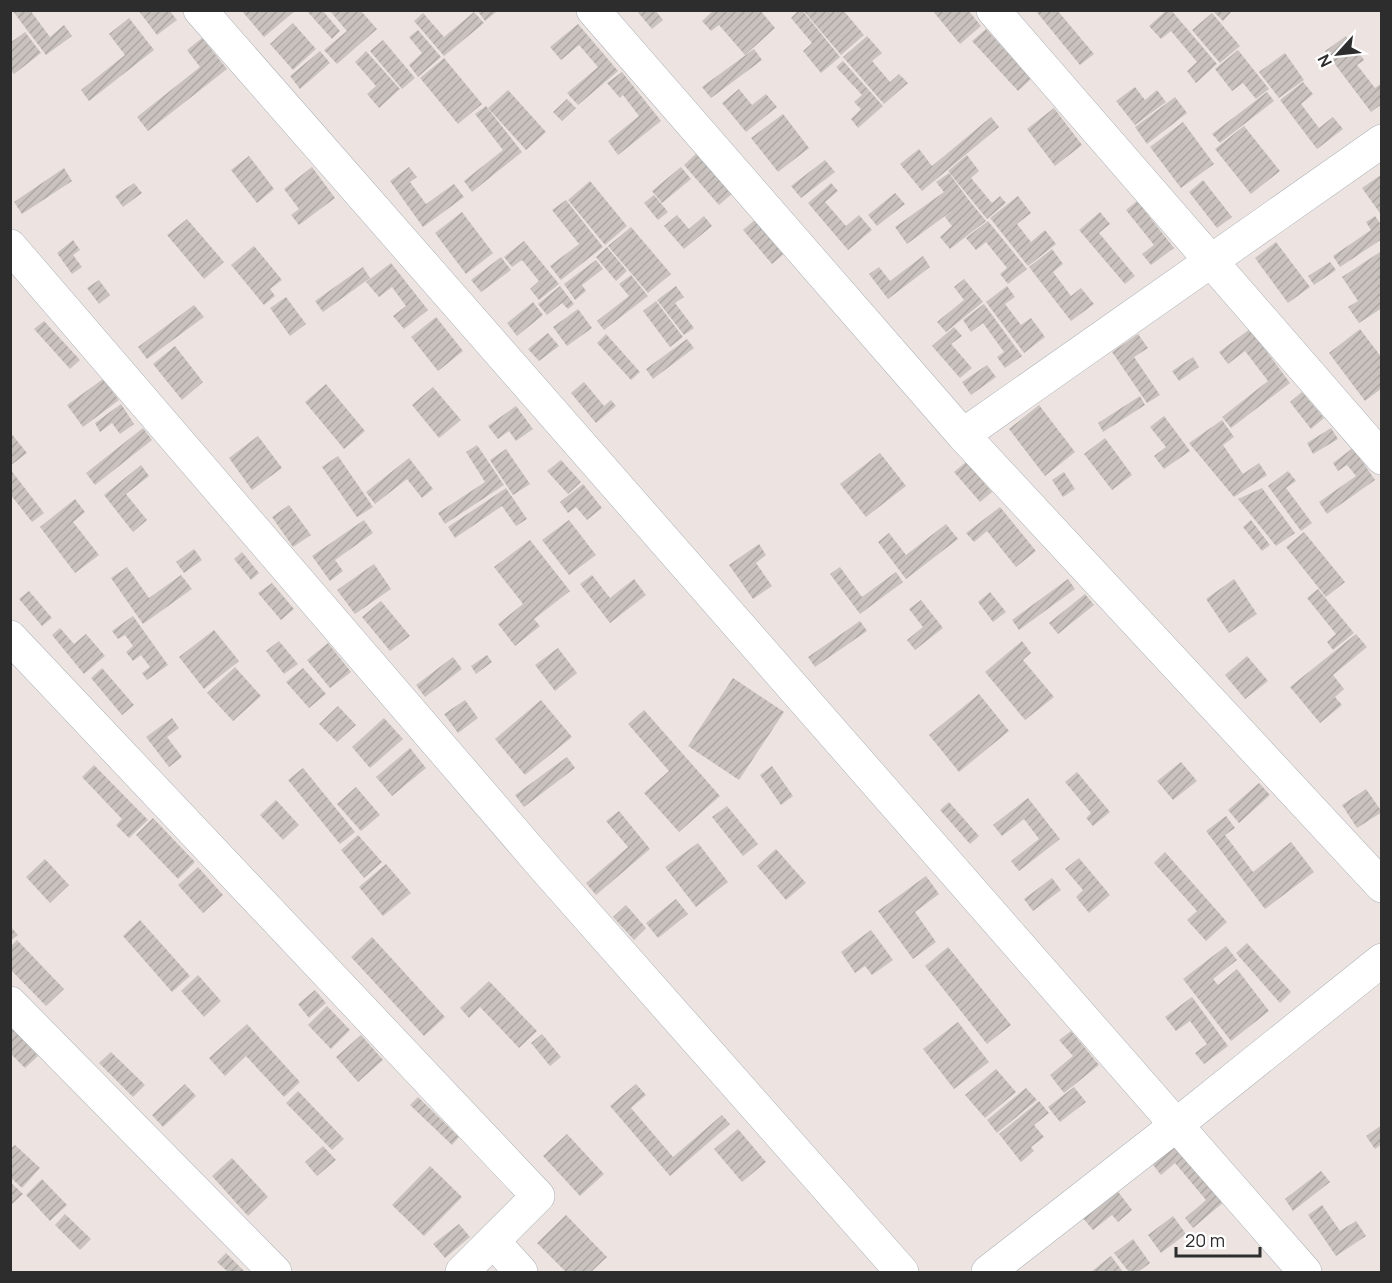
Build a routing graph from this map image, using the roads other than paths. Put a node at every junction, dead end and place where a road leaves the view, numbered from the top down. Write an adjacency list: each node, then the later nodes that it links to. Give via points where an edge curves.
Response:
1 (200, 10): 13 (street)
2 (592, 10): 7 (street)
3 (993, 10): 6 (street)
4 (1382, 141): 6 (street)
5 (10, 246): 18 (street, via 553,877)
6 (1210, 260): 7 (street); 8 (street)
7 (963, 435): 10 (street)
8 (1382, 458)
9 (10, 638): 14 (street, via 538,1196)
10 (1382, 886)
11 (1382, 960): 13 (street)
12 (10, 1003): 15 (street)
13 (1175, 1126): 19 (street); 20 (street)
14 (493, 1241): 16 (street); 17 (street)
15 (275, 1272)
16 (462, 1272)
17 (521, 1272)
18 (902, 1272)
19 (988, 1272)
20 (1305, 1272)

